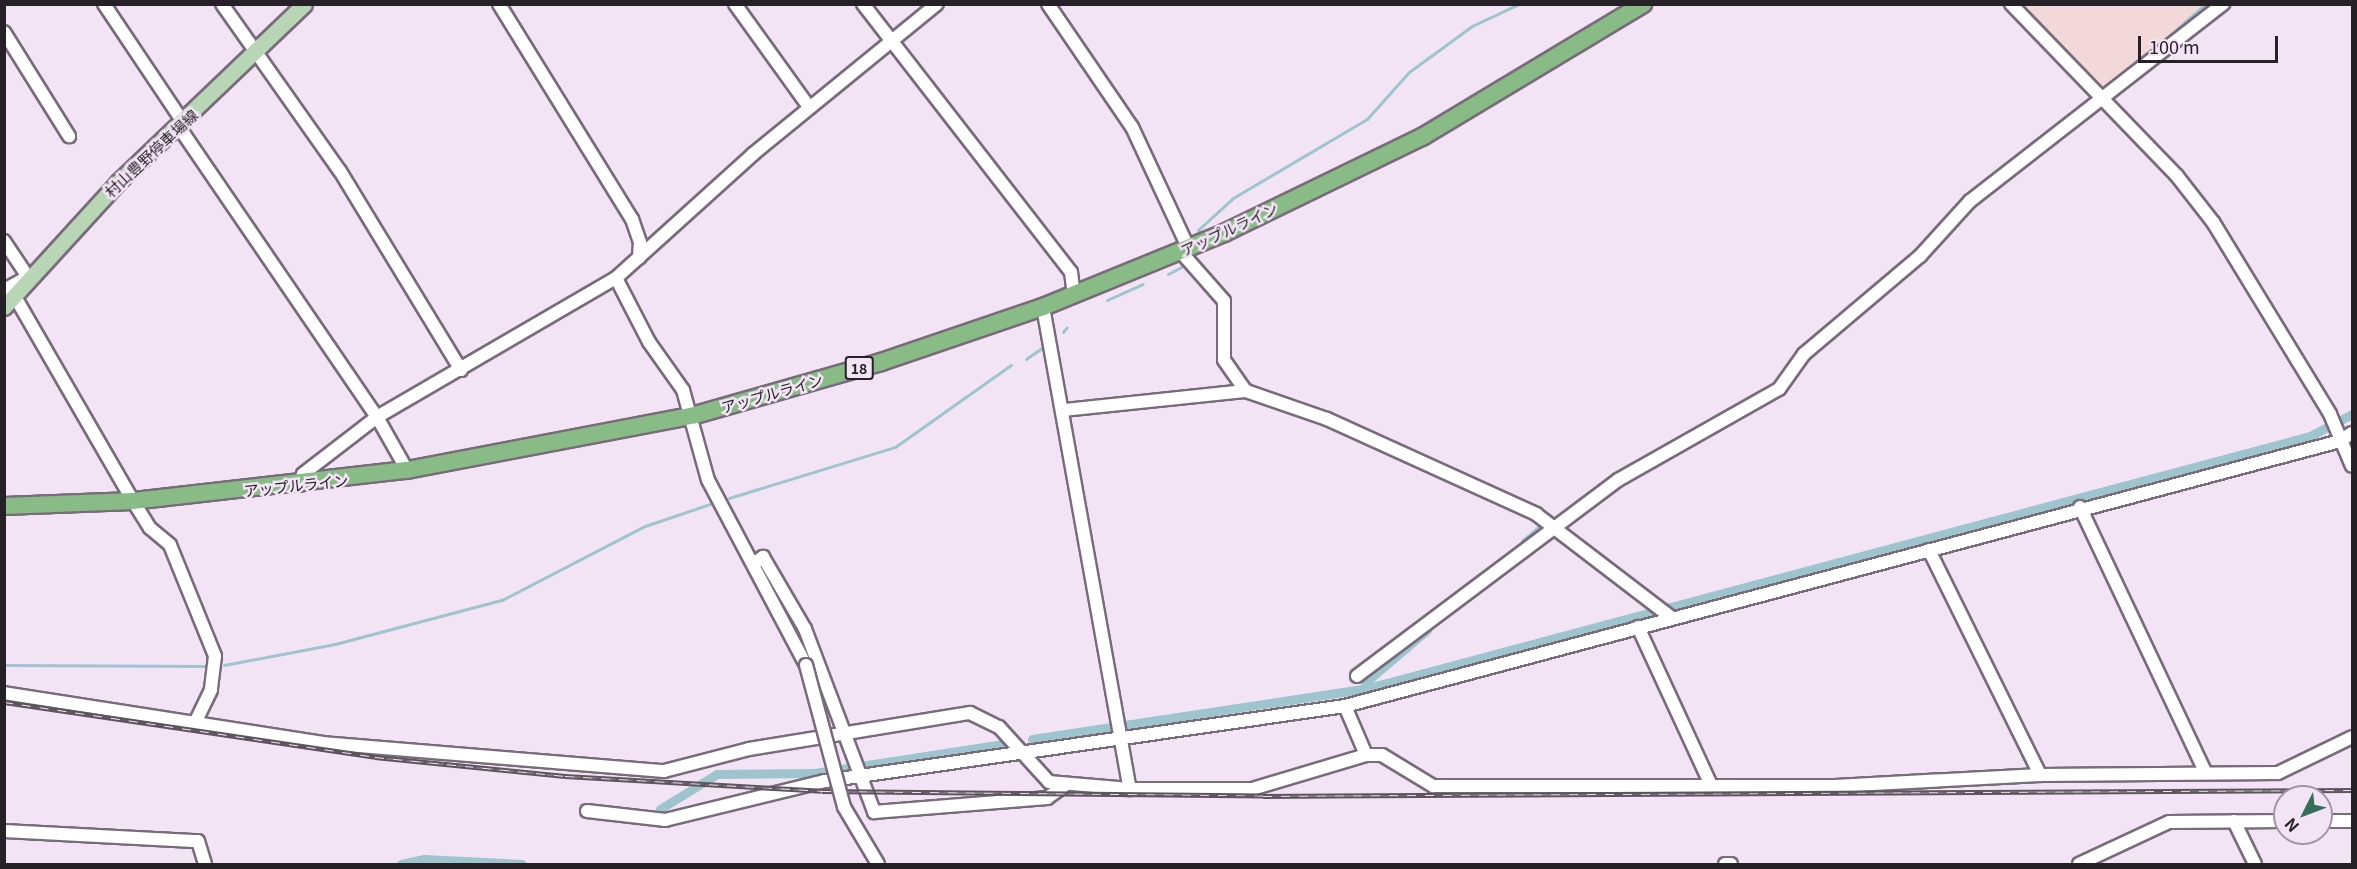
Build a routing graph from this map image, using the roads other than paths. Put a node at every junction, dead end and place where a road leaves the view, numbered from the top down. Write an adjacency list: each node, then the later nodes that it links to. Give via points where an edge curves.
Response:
1 (104, 4): 17 (street)
2 (222, 4): 14 (street)
3 (304, 4): 14 (main road, 村山豊野停車場線)
4 (499, 4): 21 (street, via 632,219 640,242)
5 (735, 4): 16 (street)
6 (863, 4): 13 (street)
7 (937, 4): 13 (street)
8 (1048, 4): 20 (street, via 1132,127)
9 (1643, 4): 20 (highway, アップルライン / 18, via 1422,138)
10 (2011, 4): 15 (street)
11 (2223, 4): 15 (street)
12 (4, 32): 18 (street)
13 (890, 38): 16 (street); 24 (street, via 1071,272)
14 (255, 57): 17 (main road, 村山豊野停車場線); 27 (street, via 340,171)
15 (2102, 102): 32 (street, via 2177,176 2213,222); 40 (street, via 1970,201 1920,256 1804,354 1779,388 1618,480)
16 (809, 107): 21 (street)
17 (181, 125): 22 (main road, 村山豊野停車場線, via 118,182); 31 (street)
18 (69, 136)
19 (4, 241): 22 (street)
20 (1185, 250): 24 (highway, アップルライン / 18); 28 (street, via 1224,301 1224,360)
21 (639, 258): 23 (street)
22 (31, 275): 25 (main road, 村山豊野停車場線)
23 (616, 278): 27 (street); 30 (street)
24 (1074, 295): 26 (highway, アップルライン / 18)
25 (8, 297): 37 (street)
26 (1043, 307): 29 (street); 30 (highway, アップルライン / 18, via 881,362)
27 (460, 369): 31 (street)
28 (1246, 391): 29 (street); 40 (street, via 1327,419 1461,477)
29 (1064, 410): 50 (street)
30 (695, 415): 35 (highway, アップルライン / 18); 42 (street, via 708,480)
31 (377, 417): 35 (street); 36 (street, via 303,474)
32 (2337, 430): 33 (street); 34 (street); 39 (street)
33 (2352, 433)
34 (2352, 466)
35 (407, 470): 36 (highway, アップルライン / 18)
36 (300, 485): 37 (highway, アップルライン / 18)
37 (133, 501): 38 (highway, アップルライン / 18); 48 (street, via 150,528 170,545 214,656 211,690)
38 (4, 506)
39 (2080, 507): 41 (street); 55 (street)
40 (1556, 527): 43 (street); 45 (street)
41 (1929, 550): 43 (street); 56 (street)
42 (756, 562): 49 (street, via 763,557 805,629); 67 (street, bridge, via 806,665 841,799)
43 (1670, 616): 44 (street)
44 (1638, 627): 47 (street); 57 (street)
45 (1358, 676)
46 (4, 693): 48 (street)
47 (1344, 706): 50 (street); 53 (street)
48 (195, 723): 49 (street, via 496,761 664,771)
49 (843, 732): 52 (street, via 970,713 989,719); 54 (street)
50 (1123, 734): 52 (street); 59 (street)
51 (2352, 737): 55 (street, via 2278,773)
52 (1019, 751): 54 (street); 58 (street, via 1049,782)
53 (1366, 754): 57 (street, via 1382,755 1433,786); 59 (street, via 1252,789)
54 (860, 769): 58 (street, via 874,812 1047,798); 60 (street, via 665,820)
55 (2206, 773): 56 (street)
56 (2040, 775): 57 (street, via 1835,786)
57 (1712, 785)
58 (1064, 786): 59 (street)
59 (1130, 789)
60 (587, 811)
61 (2234, 821): 62 (street); 70 (street, via 2169,822); 71 (street)
62 (2273, 821)
63 (2333, 821): 64 (street)
64 (2352, 821)
65 (4, 831): 66 (street, via 198,841)
66 (205, 864)
67 (878, 864)
68 (1725, 864): 69 (street)
69 (1731, 864)
70 (2081, 864)
71 (2254, 864)

